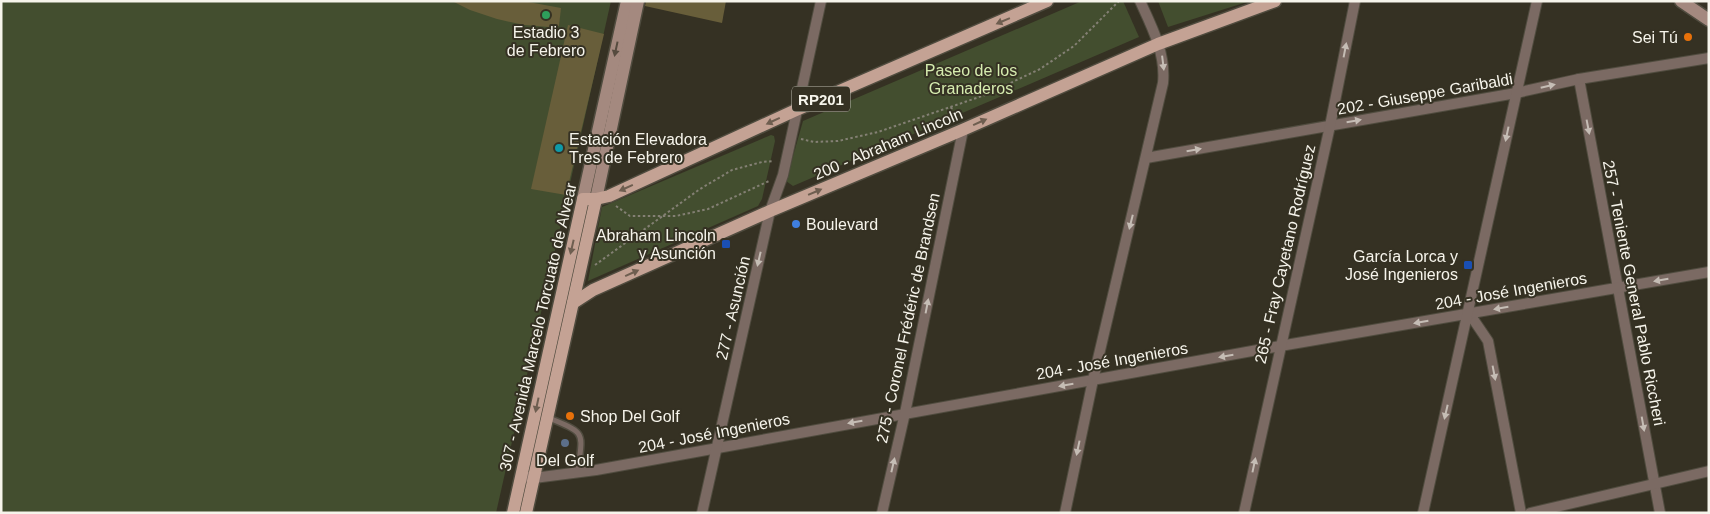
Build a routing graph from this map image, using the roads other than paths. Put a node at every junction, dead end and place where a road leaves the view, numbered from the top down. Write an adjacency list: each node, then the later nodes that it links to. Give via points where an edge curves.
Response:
1 (627, 1): 19 (main road, 307 - Avenida Marcelo Torcuato de Alvear, one-way to 19)
2 (638, 1): 19 (main road, 307 - Avenida Marcelo Torcuato de Alvear)
3 (821, 1): 15 (street, 277 - Asunción)
4 (1047, 1): 15 (main road, RP201, one-way to 15)
5 (1140, 1): 11 (street)
6 (1275, 1): 11 (main road, 200 - Abraham Lincoln)
7 (1355, 1): 16 (street, 265 - Fray Cayetano Rodríguez, one-way to 7)
8 (1537, 1): 14 (street)
9 (1681, 1): 10 (main road)
10 (1709, 20)
11 (1158, 44): 17 (main road, 200 - Abraham Lincoln, one-way to 11); 18 (street, one-way to 18, via 1164,69 1163,83)
12 (1709, 58): 13 (street, 202 - Giuseppe Garibaldi)
13 (1579, 79): 14 (street, 202 - Giuseppe Garibaldi, one-way to 13); 22 (street, 257 - Teniente General Pablo Riccheri, one-way to 22)
14 (1516, 93): 16 (street, 202 - Giuseppe Garibaldi, one-way to 14); 24 (street, one-way to 24)
15 (796, 110): 19 (main road, RP201, one-way to 19, via 609,196); 20 (street, 277 - Asunción, via 782,175)
16 (1330, 126): 18 (street, 202 - Giuseppe Garibaldi, one-way to 16); 25 (street, 265 - Fray Cayetano Rodríguez)
17 (963, 130): 20 (main road, 200 - Abraham Lincoln, one-way to 17); 27 (street, 275 - Coronel Frédéric de Brandsen, one-way to 17)
18 (1146, 158): 26 (street, one-way to 26)
19 (589, 199): 23 (main road, 307 - Avenida Marcelo Torcuato de Alvear, via 580,274); 32 (main road, 307 - Avenida Marcelo Torcuato de Alvear, one-way to 32)
20 (770, 211): 23 (main road, 200 - Abraham Lincoln, one-way to 20, via 593,290); 29 (street, 277 - Asunción, one-way to 29)
21 (1709, 272): 22 (street, 204 - José Ingenieros, one-way to 22)
22 (1618, 288): 24 (street, 204 - José Ingenieros, one-way to 24); 33 (street, 257 - Teniente General Pablo Riccheri, one-way to 33)
23 (573, 303): 28 (main road, 307 - Avenida Marcelo Torcuato de Alvear)
24 (1469, 313): 25 (street, 204 - José Ingenieros, one-way to 25); 40 (street, one-way to 40); 41 (street, one-way to 41, via 1488,341)
25 (1280, 346): 26 (street, 204 - José Ingenieros, one-way to 26); 39 (street, 265 - Fray Cayetano Rodríguez, one-way to 25)
26 (1093, 380): 27 (street, 204 - José Ingenieros, one-way to 27); 38 (street, one-way to 38)
27 (905, 413): 29 (street, 204 - José Ingenieros, one-way to 29); 37 (street, 275 - Coronel Frédéric de Brandsen, one-way to 27)
28 (547, 418): 31 (lane, via 580,433); 32 (main road, 307 - Avenida Marcelo Torcuato de Alvear)
29 (716, 448): 31 (street, 204 - José Ingenieros); 36 (street, 277 - Asunción)
30 (1709, 471): 33 (street)
31 (578, 473): 32 (street, 204 - José Ingenieros)
32 (528, 477): 34 (main road, 307 - Avenida Marcelo Torcuato de Alvear); 35 (main road, 307 - Avenida Marcelo Torcuato de Alvear)
33 (1654, 484): 42 (street); 43 (street, 257 - Teniente General Pablo Riccheri)
34 (513, 513)
35 (526, 513)
36 (702, 513)
37 (882, 513)
38 (1065, 513)
39 (1244, 513)
40 (1423, 513)
41 (1521, 513)
42 (1530, 513)
43 (1660, 513)

